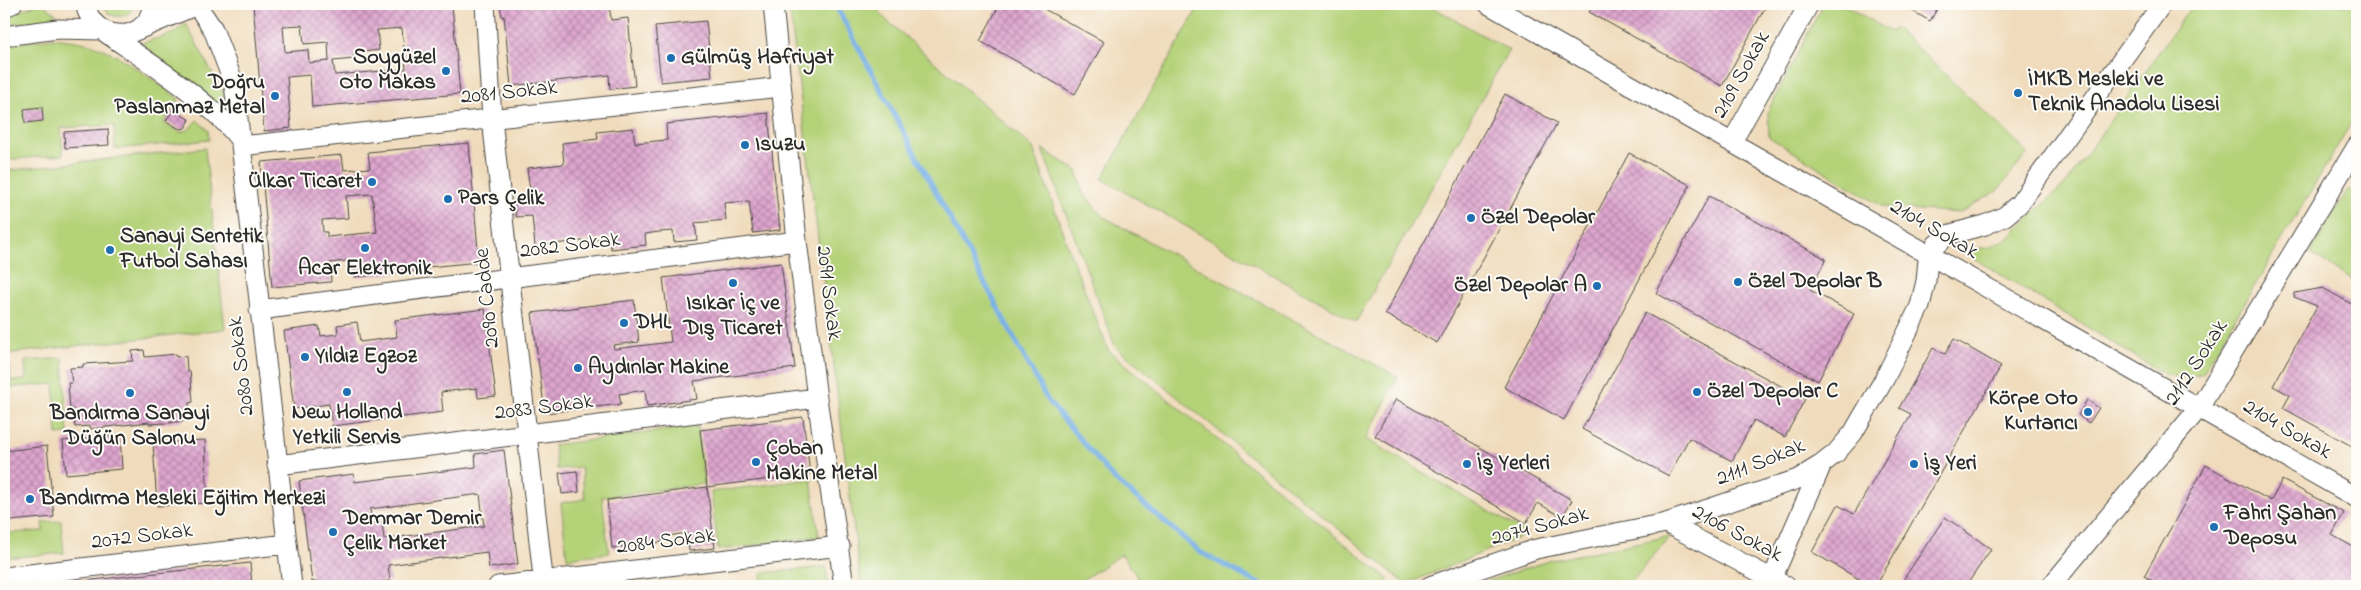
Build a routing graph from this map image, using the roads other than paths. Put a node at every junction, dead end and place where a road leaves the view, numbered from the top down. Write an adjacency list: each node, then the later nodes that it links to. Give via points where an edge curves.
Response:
1 (72, 4): 9 (street)
2 (154, 4): 10 (street, via 147,22)
3 (197, 4): 10 (street); 16 (street, 2080 Sokak, via 213,29 234,84)
4 (485, 4): 14 (street, 2090 Cadde)
5 (773, 4): 13 (street, 2091 Sokak)
6 (1488, 4): 15 (street, 2104 Sokak)
7 (1809, 4): 15 (street, 2109 Sokak)
8 (2162, 4): 19 (street, via 2019,204 1999,219 1947,235)
9 (87, 10): 11 (street)
10 (138, 30): 11 (street, via 117,35)
11 (104, 31): 12 (street, via 58,29); 16 (street, via 221,117)
12 (4, 36)
13 (781, 87): 14 (street, 2081 Sokak); 18 (street, 2091 Sokak)
14 (492, 119): 16 (street, 2081 Sokak); 20 (street, 2090 Cadde)
15 (1732, 142): 19 (street, 2104 Sokak)
16 (240, 143): 21 (street, 2080 Sokak)
17 (2357, 146): 23 (street, 2112 Sokak)
18 (797, 241): 20 (street, 2082 Sokak); 22 (street, 2091 Sokak)
19 (1930, 255): 23 (street, 2104 Sokak); 25 (street, 2111 Sokak, via 1920,306 1885,378 1853,433)
20 (510, 278): 21 (street, 2082 Sokak); 24 (street, 2090 Cadde)
21 (259, 310): 26 (street, 2080 Sokak)
22 (817, 398): 24 (street, 2083 Sokak); 30 (street, 2091 Sokak)
23 (2199, 408): 27 (street, 2104 Sokak); 39 (street, 2112 Sokak)
24 (527, 434): 26 (street, 2083 Sokak); 34 (street, 2090 Cadde)
25 (1822, 464): 28 (street, 2111 Sokak, via 1798,479); 33 (street)
26 (277, 465): 29 (street, 2080 Sokak)
27 (2357, 498)
28 (1666, 523): 33 (street, 2106 Sokak); 38 (street, 2074 Sokak, via 1536,549)
29 (286, 544): 32 (street, 2072 Sokak); 35 (street, 2080 Sokak)
30 (840, 546): 34 (street, 2084 Sokak); 37 (street, 2091 Sokak)
31 (4, 577): 32 (street, 2072 Sokak)
32 (52, 579)
33 (1779, 583)
34 (544, 584): 36 (street, 2084 Sokak)
35 (292, 586)
36 (498, 586)
37 (844, 586)
38 (1430, 586)
39 (2051, 586)

